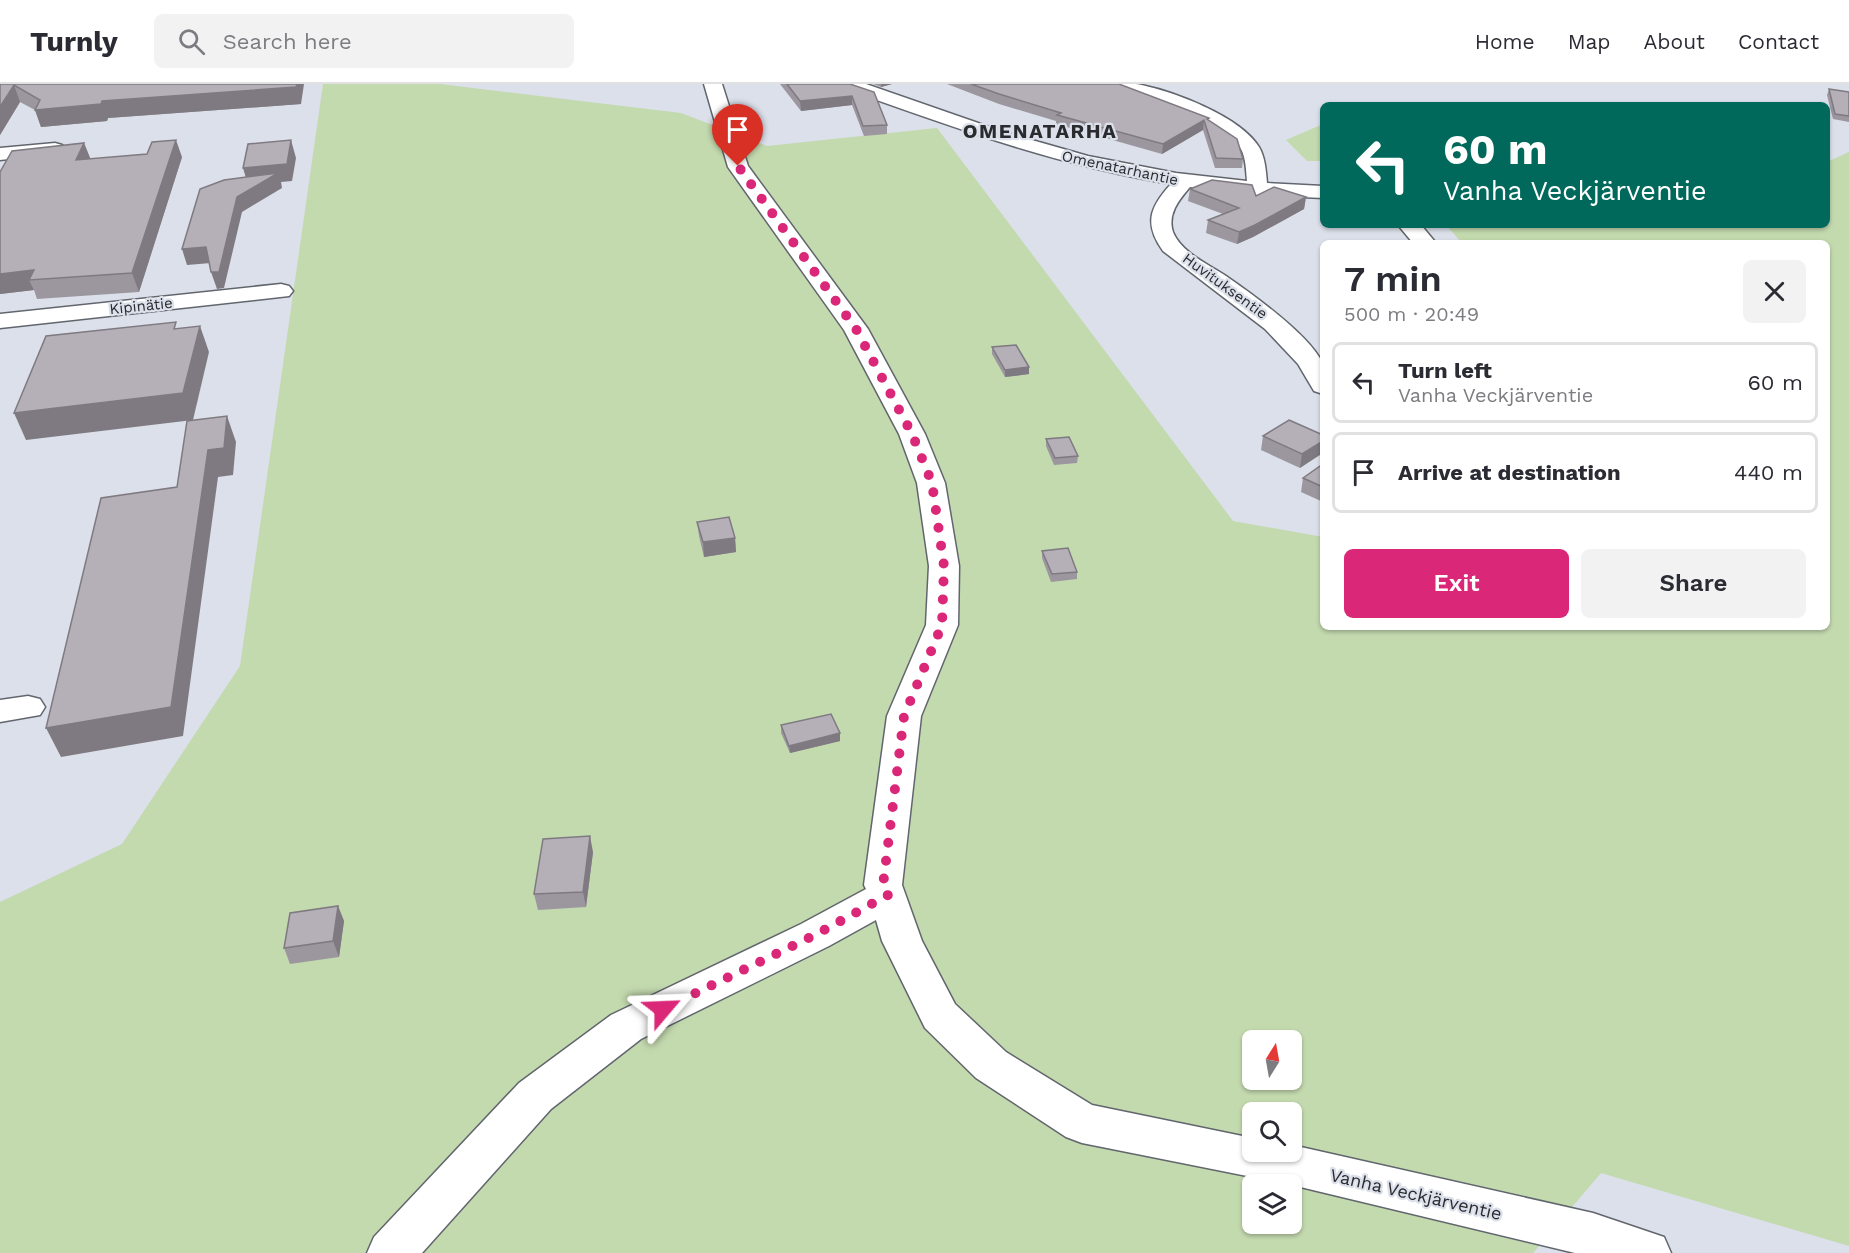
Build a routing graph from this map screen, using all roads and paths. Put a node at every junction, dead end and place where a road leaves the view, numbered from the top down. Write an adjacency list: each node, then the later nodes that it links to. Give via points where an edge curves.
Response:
1 (713, 84): 14 (street, Vanha Veckjärventie, via 738,166 856,329 912,434 932,483 944,566 942,625 904,716 883,885)
2 (849, 84): 6 (street, Omenatarhantie, via 1023,144 1086,162)
3 (1117, 84): 7 (street, via 1220,121 1251,149)
4 (72, 148): 5 (street)
5 (0, 154)
6 (1184, 182): 7 (street, Omenatarhantie); 13 (street, Huvituksentie, via 1164,204 1162,232 1167,241 1184,258 1271,319)
7 (1257, 189): 8 (street, Omenatarhantie)
8 (1320, 192)
9 (1412, 228): 10 (street)
10 (1422, 240)
11 (281, 291): 12 (street, Kipinätie)
12 (0, 321)
13 (1320, 376)
14 (888, 895): 15 (street, via 626,1027 535,1096); 16 (street, Vanha Veckjärventie, via 902,941 940,1016 991,1065 1082,1123 1360,1180 1593,1234)
15 (391, 1253)
16 (1647, 1253)

